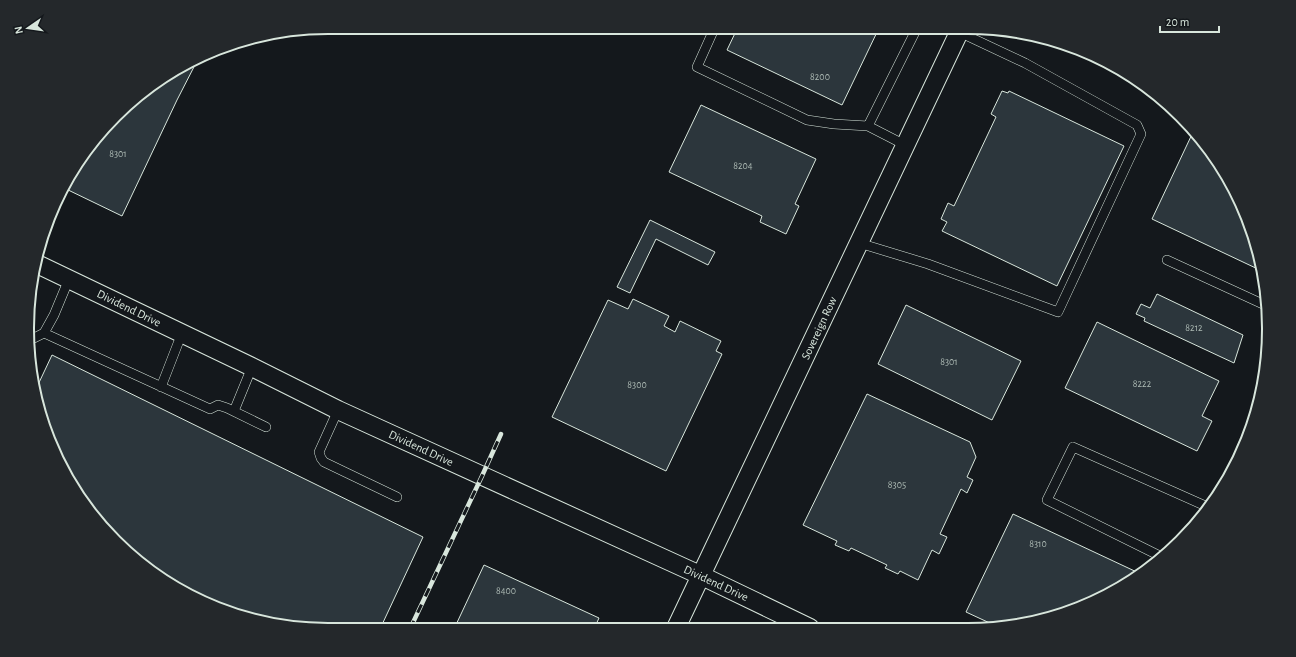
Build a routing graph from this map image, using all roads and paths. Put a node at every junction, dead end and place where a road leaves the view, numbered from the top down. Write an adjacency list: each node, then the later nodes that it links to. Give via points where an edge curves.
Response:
1 (712, 34): 5 (lane, via 697,67 807,120)
2 (914, 34): 5 (lane)
3 (958, 34): 6 (street, Sovereign Row)
4 (968, 34): 7 (lane, via 1137,124 1141,134 1058,312 928,264)
5 (868, 126): 6 (lane)
6 (905, 145): 7 (street, Sovereign Row)
7 (859, 242): 23 (street, Sovereign Row)
8 (1167, 260): 11 (lane)
9 (41, 266): 10 (street, Dividend Drive)
10 (69, 279): 12 (lane); 13 (street, Dividend Drive)
11 (1260, 303)
12 (44, 333): 14 (lane); 16 (lane)
13 (182, 333): 15 (street, Dividend Drive); 16 (lane)
14 (34, 338)
15 (252, 367): 17 (street, Dividend Drive); 18 (lane)
16 (161, 387): 18 (lane, via 210,409 218,405)
17 (338, 410): 20 (lane, via 319,452 320,458); 23 (street, Dividend Drive)
18 (234, 411): 19 (lane)
19 (266, 427)
20 (397, 497)
21 (1203, 505): 22 (lane, via 1073,447 1047,500)
22 (1157, 554)
23 (702, 576): 24 (street, Sovereign Row); 25 (street, Dividend Drive)
24 (678, 623)
25 (800, 623)

